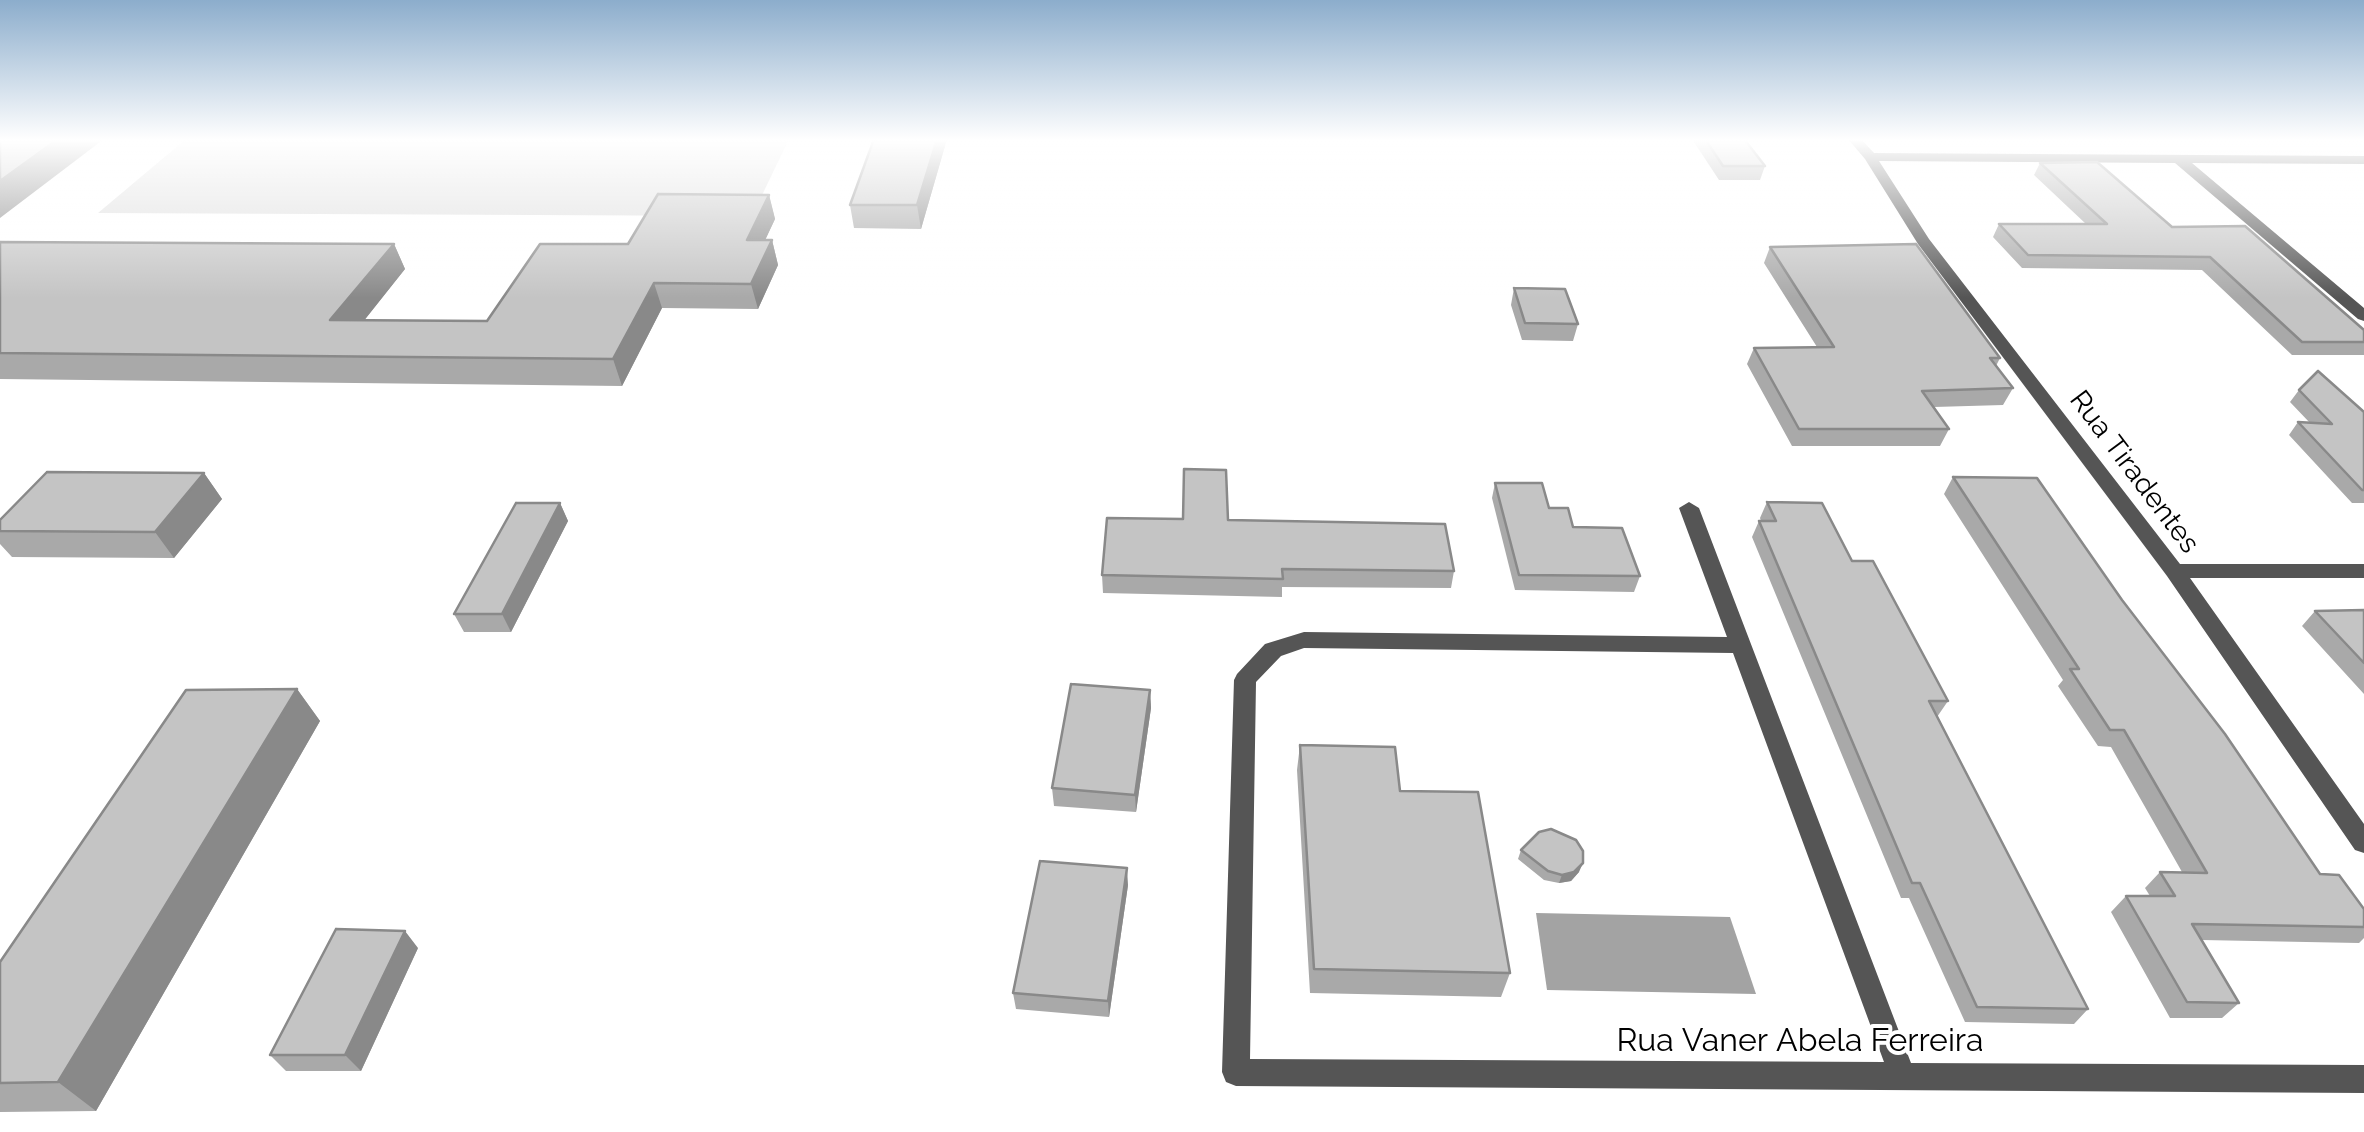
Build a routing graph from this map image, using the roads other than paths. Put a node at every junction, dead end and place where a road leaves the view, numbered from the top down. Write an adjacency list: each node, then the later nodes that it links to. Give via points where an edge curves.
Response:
1 (1892, 192): 5 (street, Rua Tiradentes)
2 (2218, 192): 3 (street)
3 (2364, 316)
4 (1689, 508): 7 (street)
5 (2174, 571): 6 (street); 8 (street, Rua Tiradentes)
6 (2364, 571)
7 (1741, 646): 9 (street); 9 (street, Rua Vaner Abela Ferreira, via 1304,640 1273,650 1245,680 1236,1072)
8 (2364, 843)
9 (1903, 1077): 10 (street, Rua Vaner Abela Ferreira)
10 (2364, 1079)

